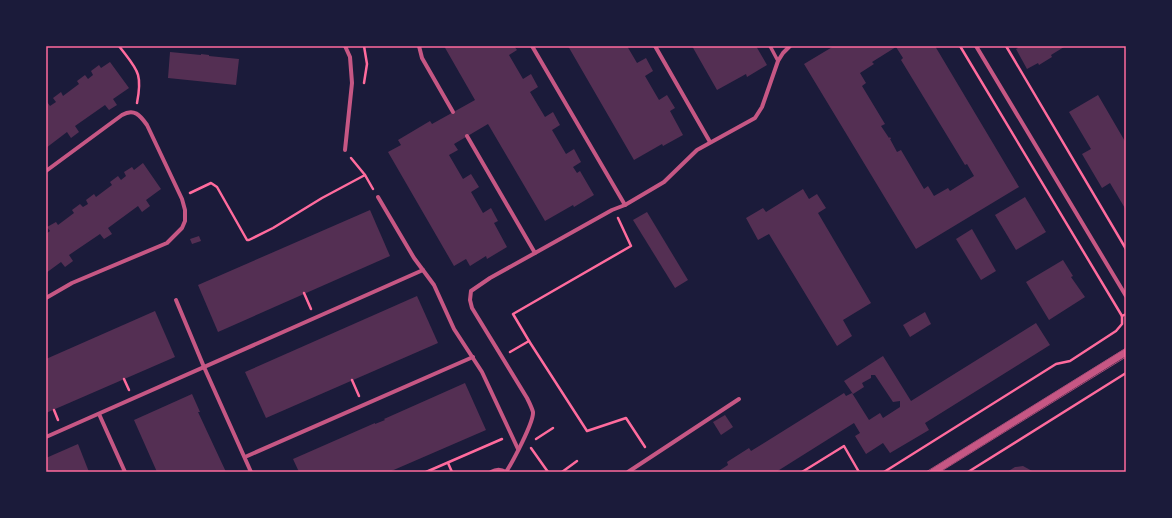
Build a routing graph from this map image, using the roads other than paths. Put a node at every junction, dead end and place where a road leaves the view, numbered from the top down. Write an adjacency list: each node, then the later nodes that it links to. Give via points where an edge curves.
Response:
1 (345, 46): 12 (street, via 350,57 352,83)
2 (419, 46): 9 (street, via 422,58)
3 (532, 46): 15 (street)
4 (655, 46): 11 (street)
5 (770, 46): 8 (street)
6 (790, 46): 8 (street)
7 (976, 46): 18 (street)
8 (778, 61): 11 (street, via 762,107 755,118)
9 (453, 112)
10 (467, 136): 16 (street)
11 (710, 142): 15 (street, via 692,154 664,182)
12 (345, 150)
13 (46, 171): 19 (street, via 122,115 127,112 135,113 141,116 147,125 185,210 182,228 167,242 72,283)
14 (378, 198): 17 (street)
15 (625, 205): 16 (street)
16 (535, 253): 27 (street, via 471,291 470,300 472,308 527,398 533,413 532,422)
17 (423, 270): 22 (street, via 434,285 454,329); 23 (street)
18 (1126, 296)
19 (46, 298)
20 (176, 300): 23 (street)
21 (1126, 352): 34 (street)
22 (473, 357): 27 (street); 28 (street)
23 (204, 367): 25 (street); 28 (street)
24 (739, 399): 33 (street)
25 (99, 414): 26 (street); 29 (street)
26 (46, 437)
27 (518, 449): 32 (street)
28 (245, 457): 30 (street)
29 (125, 472)
30 (251, 472)
31 (491, 472): 32 (street)
32 (506, 472)
33 (628, 472)
34 (933, 472)

